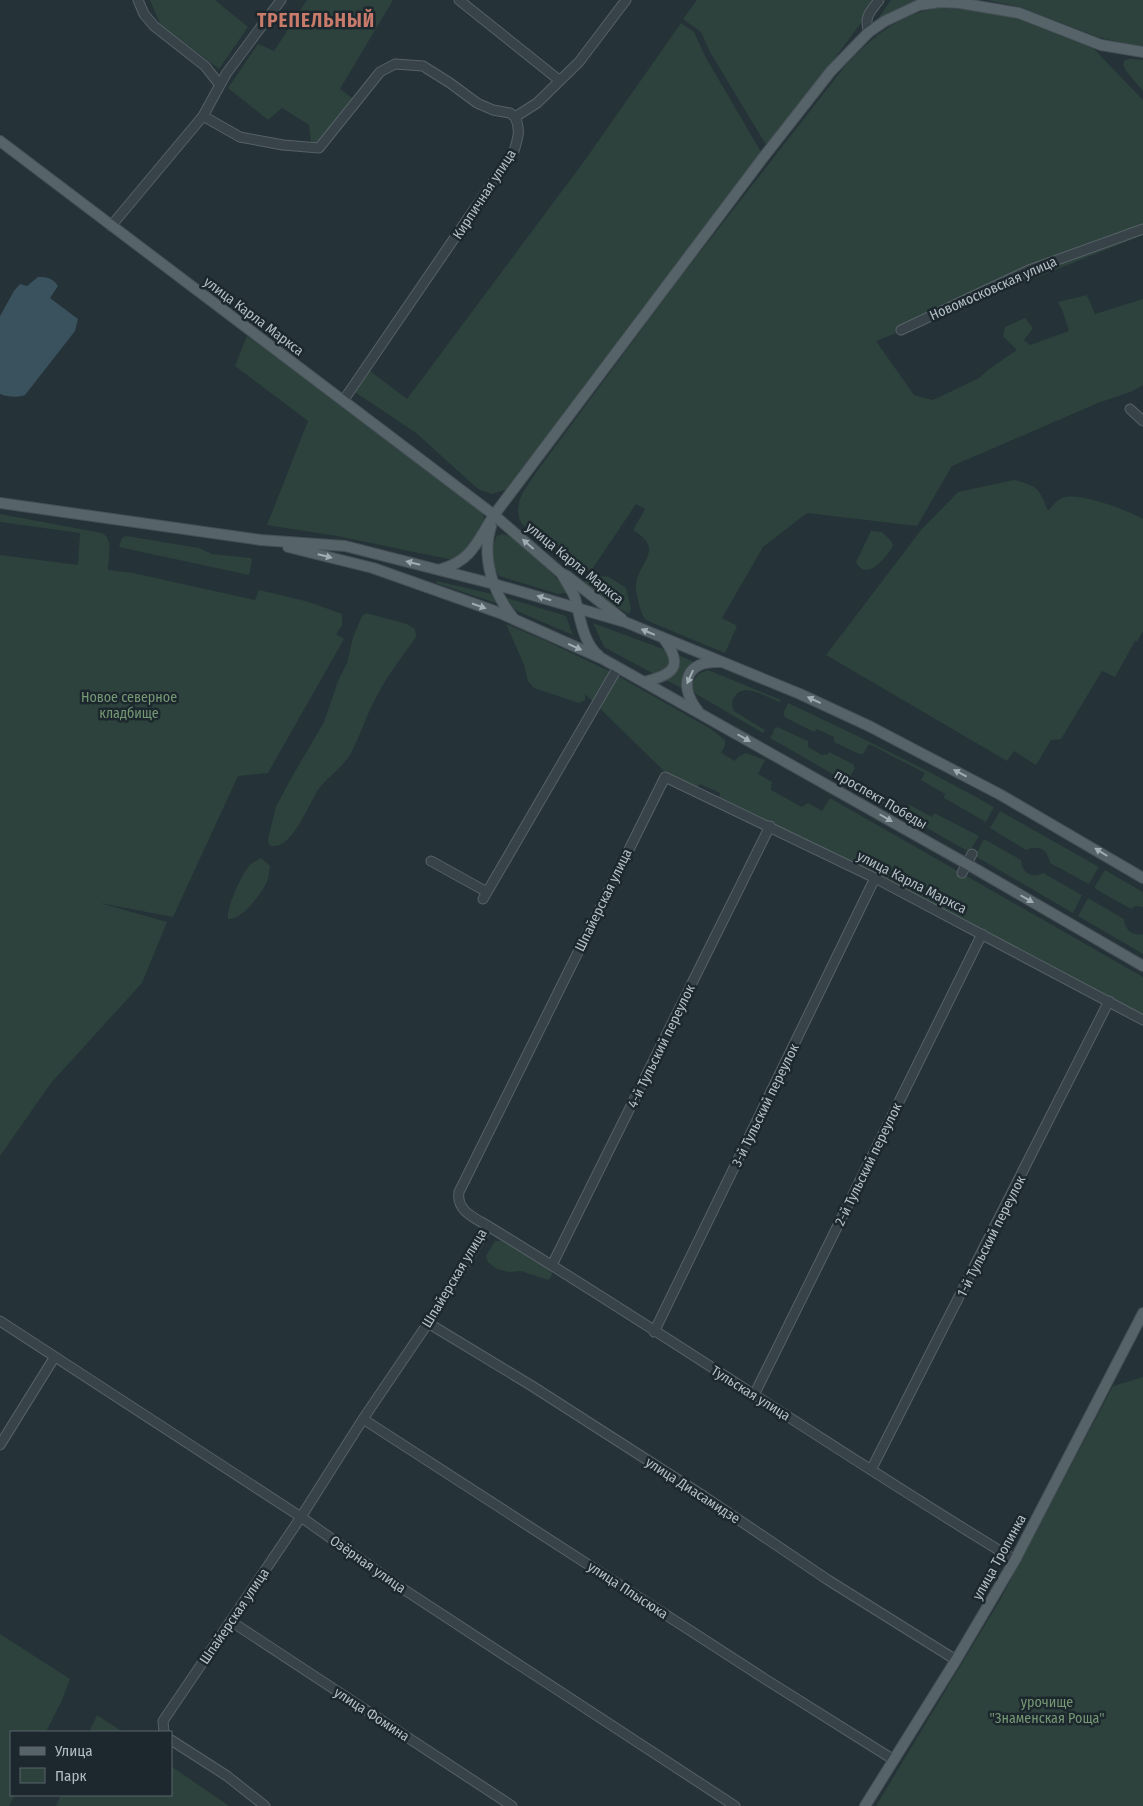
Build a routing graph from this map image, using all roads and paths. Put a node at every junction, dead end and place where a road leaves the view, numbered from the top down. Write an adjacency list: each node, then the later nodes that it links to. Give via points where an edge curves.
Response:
1 (138, 0): 9 (street, via 154,26 206,66)
2 (281, 0): 9 (street)
3 (459, 0): 8 (street)
4 (626, 0): 8 (street, via 579,62)
5 (879, 0): 6 (street, via 868,14 866,24)
6 (869, 32): 7 (main road, via 919,5 960,3 1019,13 1101,44); 20 (main road, via 831,71 762,159)
7 (1143, 52)
8 (559, 80): 11 (street, via 537,103)
9 (220, 85): 10 (street)
10 (203, 116): 11 (street, via 240,137 319,148 380,72 395,64 423,66 477,103); 13 (street)
11 (515, 117): 16 (street, Кирпичная улица, via 519,135 514,151)
12 (0, 141): 13 (main road, улица Карла Маркса)
13 (112, 226): 16 (main road, улица Карла Маркса)
14 (1143, 229): 15 (street, Новомосковская улица, via 1029,270)
15 (901, 330)
16 (343, 401): 20 (main road, улица Карла Маркса)
17 (1130, 409): 18 (street)
18 (1143, 420)
19 (0, 503): 21 (main road, улица Карла Маркса)
20 (494, 515): 22 (main road, via 464,560); 23 (main road, улица Карла Маркса, one-way to 20); 24 (main road, via 486,547)
21 (260, 540): 22 (main road, улица Карла Маркса, one-way to 21, via 345,546); 26 (main road, проспект Победы, one-way to 26, via 373,568)
22 (439, 569): 24 (main road, улица Карла Маркса)
23 (561, 573): 25 (main road); 27 (main road, улица Карла Маркса)
24 (494, 584): 25 (main road, улица Карла Маркса, one-way to 24); 26 (main road)
25 (577, 609): 27 (main road, улица Карла Маркса); 29 (main road, via 591,647)
26 (515, 620): 29 (main road, проспект Победы, one-way to 29)
27 (625, 622): 28 (main road, one-way to 27)
28 (664, 639): 30 (main road); 32 (main road, via 674,656 674,666 667,675)
29 (603, 659): 31 (main road, проспект Победы)
30 (726, 663): 33 (main road, one-way to 33, via 700,664 689,674 686,689); 40 (main road, one-way to 30, via 1001,795 869,726)
31 (618, 667): 32 (main road, проспект Победы); 37 (street, via 485,896)
32 (644, 682): 33 (main road, проспект Победы)
33 (702, 715): 38 (main road, проспект Победы, one-way to 38)
34 (664, 777): 35 (street, улица Карла Маркса); 45 (street, Шпайерская улица, via 459,1192 460,1206 465,1212)
35 (770, 826): 39 (street, улица Карла Маркса); 46 (street, 4-й Тульский переулок)
36 (972, 854): 38 (street)
37 (431, 861)
38 (965, 869): 42 (main road, проспект Победы, one-way to 42)
39 (875, 878): 41 (street, улица Карла Маркса); 50 (street, 3-й Тульский переулок)
40 (1143, 878)
41 (982, 934): 43 (street, улица Карла Маркса); 52 (street, 2-й Тульский переулок)
42 (1143, 966)
43 (1109, 1001): 44 (street, улица Карла Маркса); 55 (street, 1-й Тульский переулок)
44 (1143, 1020)
45 (488, 1226): 46 (street, Тульская улица); 49 (street, Шпайерская улица)
46 (552, 1265): 50 (street, Тульская улица)
47 (1143, 1314): 57 (main road, улица Тропинка)
48 (0, 1321): 51 (street, Озёрная улица)
49 (428, 1323): 53 (street, Шпайерская улица); 59 (street, улица Диасамидзе, via 532,1386)
50 (654, 1332): 52 (street, Тульская улица)
51 (54, 1358): 54 (street); 56 (street, Озёрная улица)
52 (754, 1395): 55 (street, Тульская улица)
53 (363, 1419): 56 (street, Шпайерская улица); 62 (street, улица Плысюка)
54 (0, 1445)
55 (871, 1470): 57 (street, Тульская улица)
56 (301, 1517): 58 (street, Шпайерская улица); 65 (street, Озёрная улица, via 394,1583)
57 (1015, 1560): 59 (main road, улица Тропинка)
58 (232, 1622): 60 (street, Шпайерская улица, via 163,1721); 64 (street, улица Фомина)
59 (956, 1660): 62 (main road, улица Тропинка)
60 (164, 1731)
61 (172, 1741): 63 (street, via 227,1776)
62 (894, 1760): 66 (main road, улица Тропинка)
63 (265, 1806)
64 (512, 1806)
65 (735, 1806)
66 (865, 1806)

